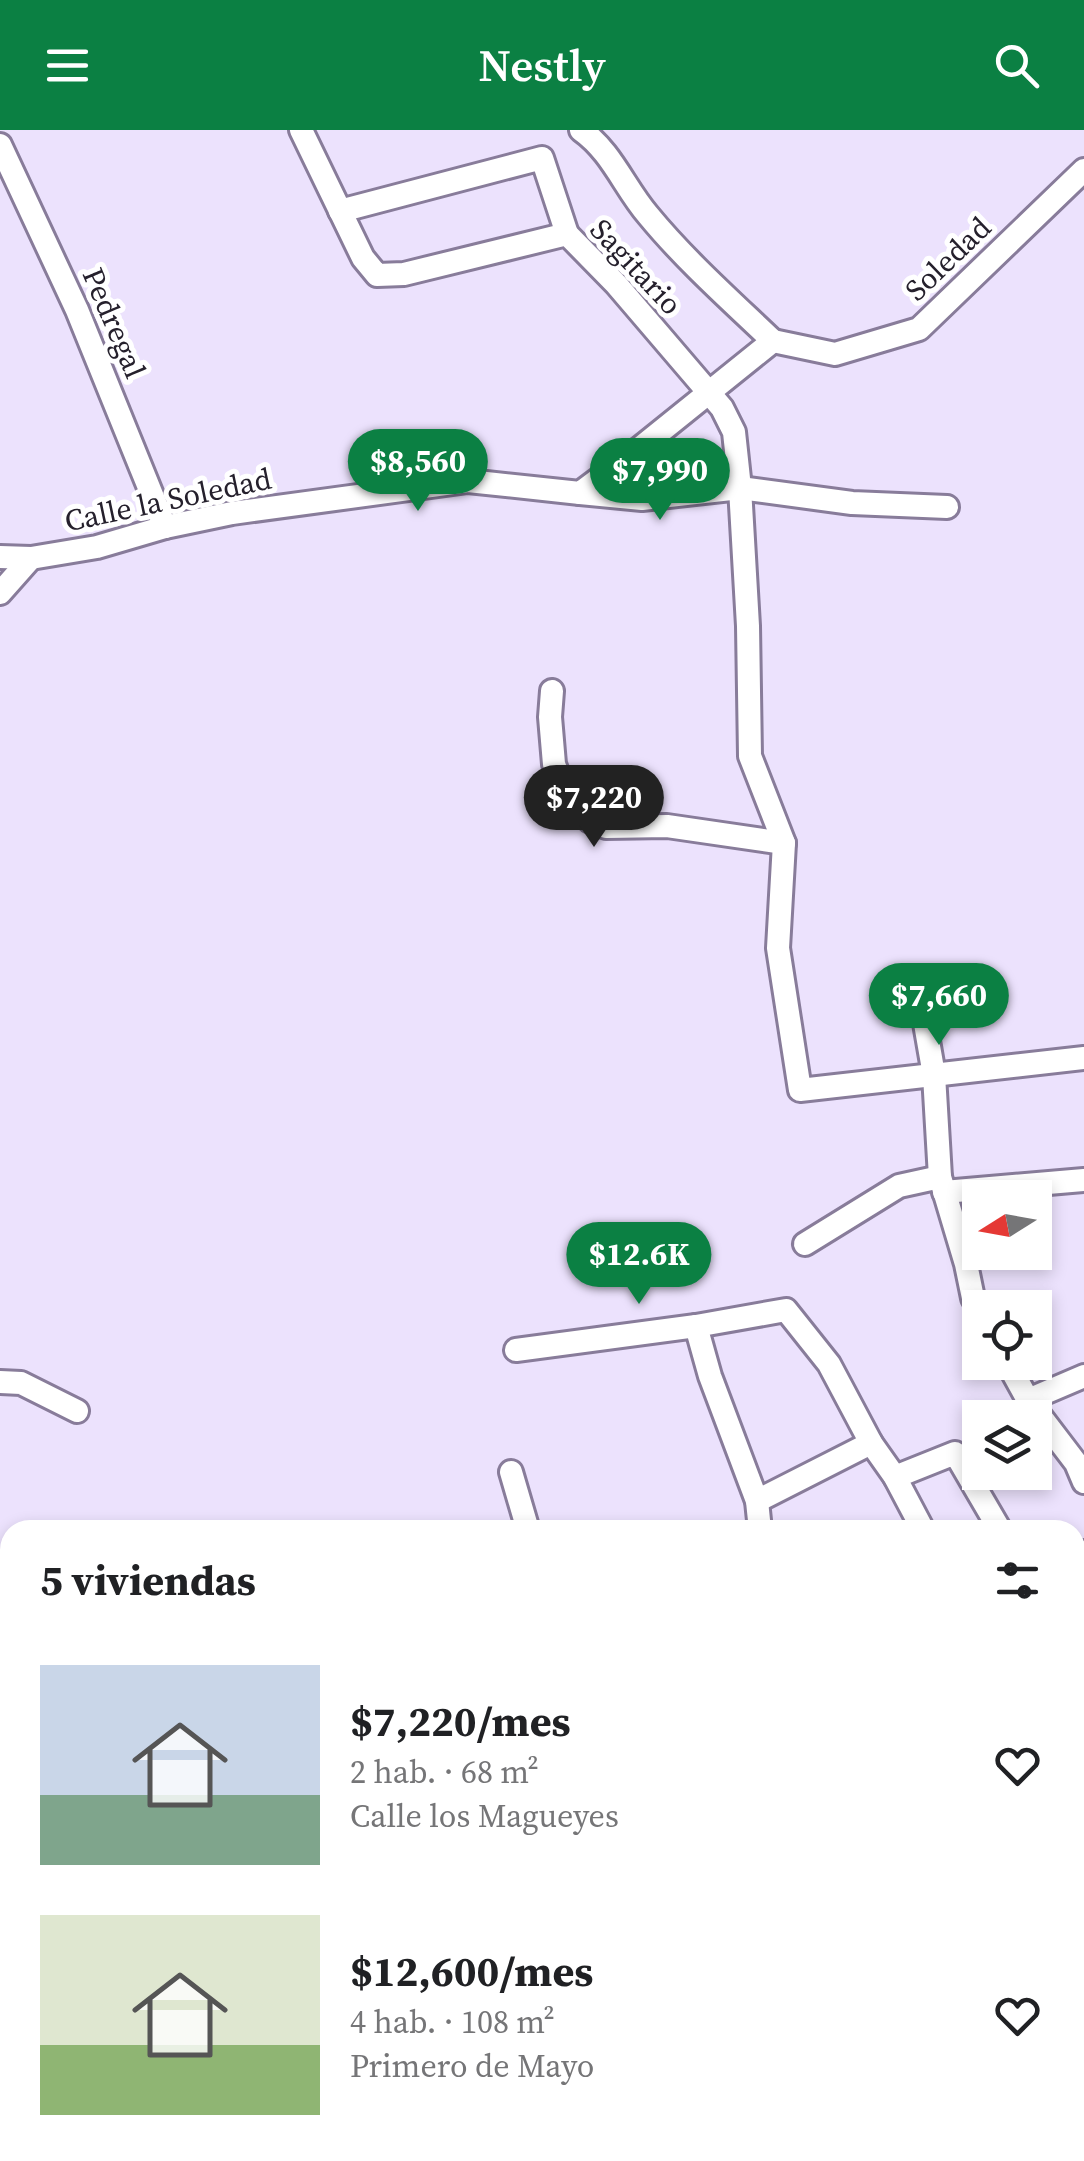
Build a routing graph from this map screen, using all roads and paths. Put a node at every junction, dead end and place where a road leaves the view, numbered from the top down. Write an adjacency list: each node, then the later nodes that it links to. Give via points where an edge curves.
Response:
1 (300, 130): 5 (street)
2 (586, 131): 7 (street, via 645,212)
3 (0, 145): 12 (street, Pedregal)
4 (1084, 170): 7 (street, Soledad, via 919,329 836,354)
5 (340, 212): 6 (street, Sagitario, via 377,275); 6 (street, via 542,158)
6 (567, 234): 8 (street, Sagitario)
7 (773, 341): 8 (street)
8 (708, 394): 9 (street, Sagitario, via 734,432); 10 (street)
9 (740, 488): 10 (street, Calle la Soledad, via 642,499); 11 (street, Calle la Soledad, via 852,503); 17 (street, Sagitario, via 750,756)
10 (580, 492): 12 (street, Calle la Soledad, via 468,481)
11 (948, 506)
12 (166, 527): 14 (street, Calle la Soledad)
13 (0, 557): 14 (street, Calle la Soledad)
14 (31, 558): 15 (street)
15 (0, 594)
16 (552, 692): 17 (street, via 554,764 563,789 590,821)
17 (784, 843): 20 (street, via 778,948 800,1090)
18 (919, 989): 20 (street)
19 (1084, 1058): 20 (street)
20 (934, 1075): 22 (street)
21 (1084, 1180): 22 (street)
22 (942, 1185): 23 (street, via 899,1186); 24 (street)
23 (805, 1244)
24 (971, 1290)
25 (696, 1326): 26 (street); 33 (street, via 786,1310 829,1364); 37 (street)
26 (516, 1350)
27 (1084, 1376): 30 (street)
28 (1017, 1380): 30 (street)
29 (0, 1382): 31 (street, via 20,1383)
30 (1028, 1400)
31 (77, 1410)
32 (1052, 1431): 36 (street)
33 (871, 1443): 35 (street); 37 (street)
34 (511, 1472): 38 (street)
35 (896, 1477): 40 (street); 41 (street, via 956,1453)
36 (1084, 1482)
37 (757, 1501): 39 (street)
38 (525, 1520)
39 (759, 1520)
40 (919, 1520)
41 (994, 1520)

